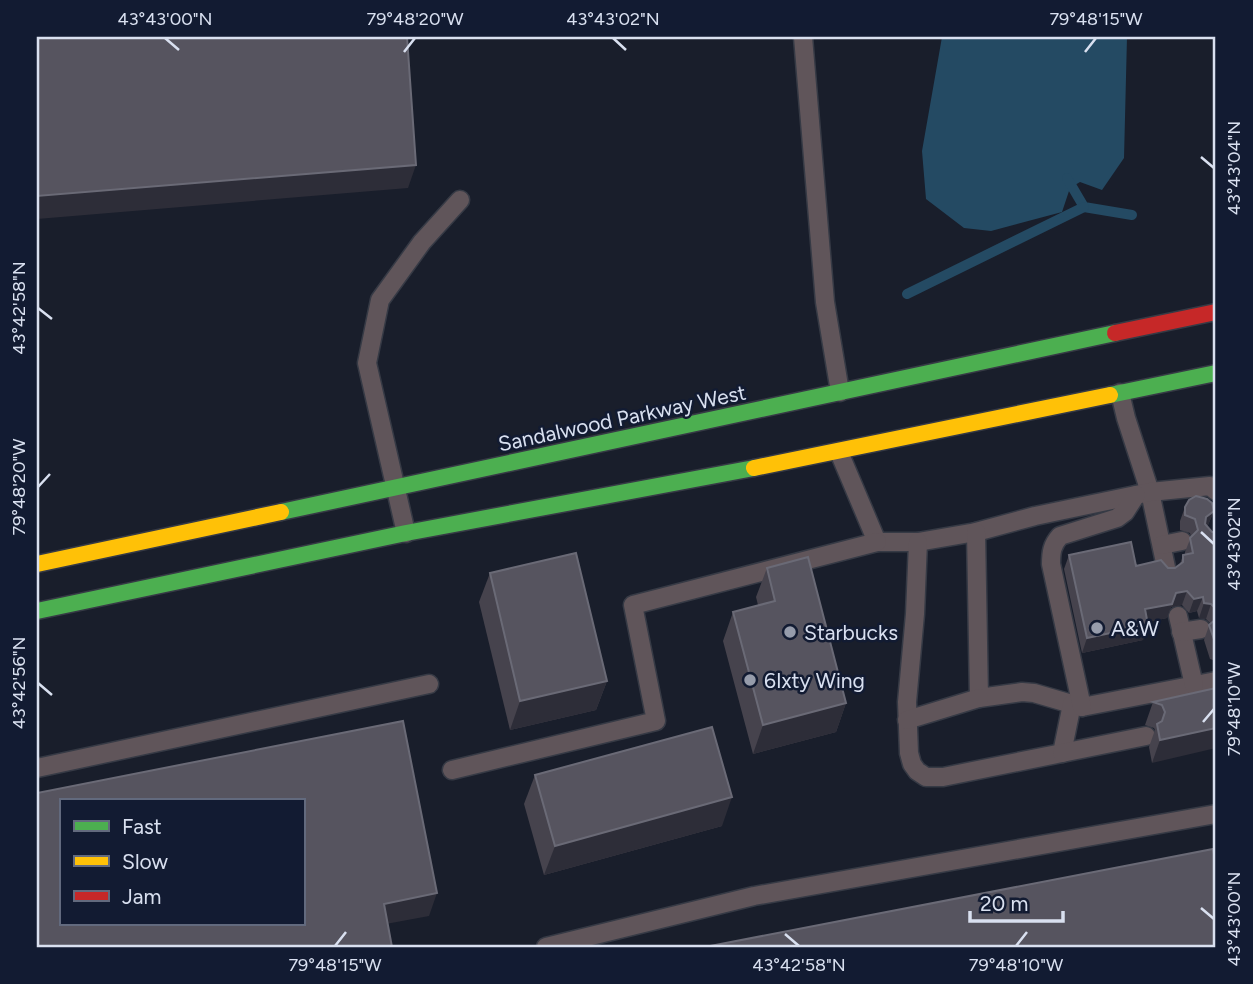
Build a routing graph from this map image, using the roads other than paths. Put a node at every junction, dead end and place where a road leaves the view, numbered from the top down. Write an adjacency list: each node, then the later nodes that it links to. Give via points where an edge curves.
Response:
1 (803, 37): 5 (lane, via 824,302)
2 (460, 200): 8 (lane, via 380,300 367,363)
3 (1216, 312): 5 (main road, Sandalwood Parkway West)
4 (1216, 373): 6 (main road)
5 (840, 392): 8 (main road, Sandalwood Parkway West)
6 (1120, 393): 7 (main road); 10 (lane)
7 (839, 452): 12 (main road); 14 (lane)
8 (397, 487): 12 (lane); 17 (main road, Sandalwood Parkway West)
9 (1216, 491): 10 (lane, via 1210,486)
10 (1143, 493): 11 (lane); 16 (lane); 25 (lane, via 1117,518 1060,536 1051,551)
11 (976, 532): 15 (lane); 24 (lane)
12 (407, 533): 19 (main road)
13 (1182, 541): 16 (lane)
14 (877, 542): 15 (lane); 30 (lane, via 633,606 656,721)
15 (918, 542): 26 (lane)
16 (1162, 545): 18 (lane)
17 (37, 564)
18 (1167, 572)
19 (37, 611)
20 (1201, 629): 23 (lane, via 1180,624)
21 (1216, 681): 23 (lane)
22 (429, 684): 29 (lane)
23 (1194, 685): 25 (lane)
24 (979, 698): 25 (lane, via 1022,692); 26 (lane)
25 (1077, 706): 28 (lane)
26 (907, 720): 28 (lane, via 912,764 926,777)
27 (1146, 736): 28 (lane)
28 (1062, 753)
29 (37, 768)
30 (452, 770)
31 (1216, 814): 32 (lane, via 754,896)
32 (546, 947)

